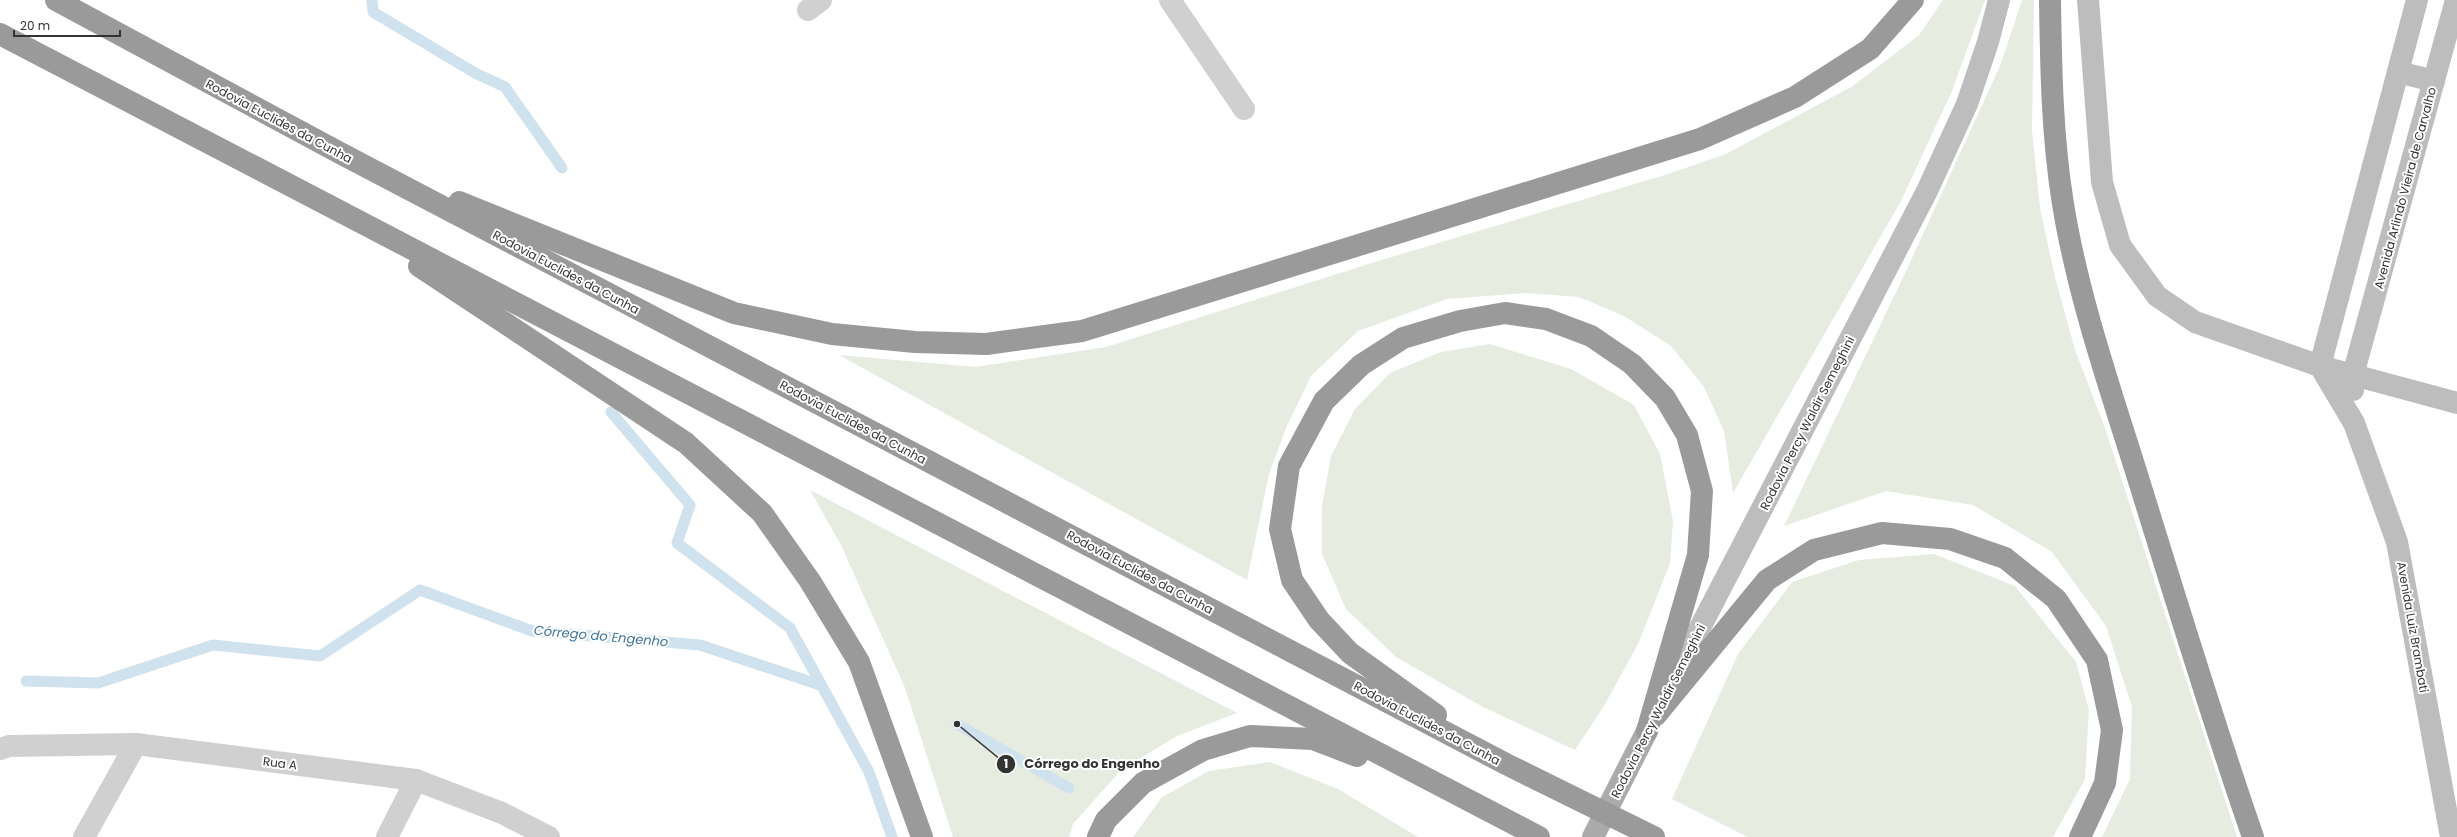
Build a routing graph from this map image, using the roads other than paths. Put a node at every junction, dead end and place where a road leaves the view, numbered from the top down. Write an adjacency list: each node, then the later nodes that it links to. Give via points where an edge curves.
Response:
1 (56, 0): 13 (highway, Rodovia Euclides da Cunha)
2 (1170, 0): 12 (street)
3 (1913, 0): 13 (highway, via 1870,49 1795,97 1700,138 1082,331 986,344 915,342 832,334 734,313)
4 (1999, 0): 19 (main road, Rodovia Percy Waldir Semeghini, via 1967,104 1927,191)
5 (2050, 0): 34 (highway, via 2053,128 2063,206 2077,271 2108,383 2224,756)
6 (2088, 0): 15 (main road, via 2102,182 2120,246 2157,296 2195,322)
7 (2417, 0): 10 (main road)
8 (2456, 0): 11 (main road, Avenida Arlindo Vieira de Carvalho)
9 (0, 34): 14 (highway)
10 (2398, 72): 11 (main road); 15 (main road)
11 (2434, 81): 16 (main road, Avenida Arlindo Vieira de Carvalho)
12 (1244, 109)
13 (340, 153): 22 (highway, Rodovia Euclides da Cunha)
14 (322, 201): 24 (highway); 28 (highway, via 686,443 762,513 810,581 859,662)
15 (2320, 366): 16 (main road); 18 (main road, Avenida Luiz Brambati)
16 (2353, 375): 17 (main road); 18 (main road, Avenida Luiz Brambati)
17 (2457, 403)
18 (2354, 423): 35 (main road, Avenida Luiz Brambati, via 2398,542)
19 (1651, 723): 22 (highway, via 1698,555 1702,491 1687,435 1665,398 1632,364 1591,336 1546,319 1505,313 1460,321 1403,338 1361,365 1324,401 1289,466 1280,529 1292,580 1319,620 1350,653); 31 (main road, Rodovia Percy Waldir Semeghini); 33 (highway, via 1767,580 1814,550 1882,533 1950,539 2005,558 2056,599 2097,660 2112,730 2105,783)
20 (136, 744): 21 (street, Rua A, via 10,746); 23 (street, Rua A); 25 (street)
21 (0, 749)
22 (1506, 764): 32 (highway, Rodovia Euclides da Cunha)
23 (416, 780): 26 (street); 27 (street, Rua A, via 502,813)
24 (1469, 801): 29 (highway, via 1313,739 1250,736 1203,750 1143,783 1106,820); 30 (highway)
25 (84, 837)
26 (387, 837)
27 (549, 837)
28 (922, 837)
29 (1098, 837)
30 (1539, 837)
31 (1592, 837)
32 (1654, 837)
33 (2080, 837)
34 (2253, 837)
35 (2451, 837)

